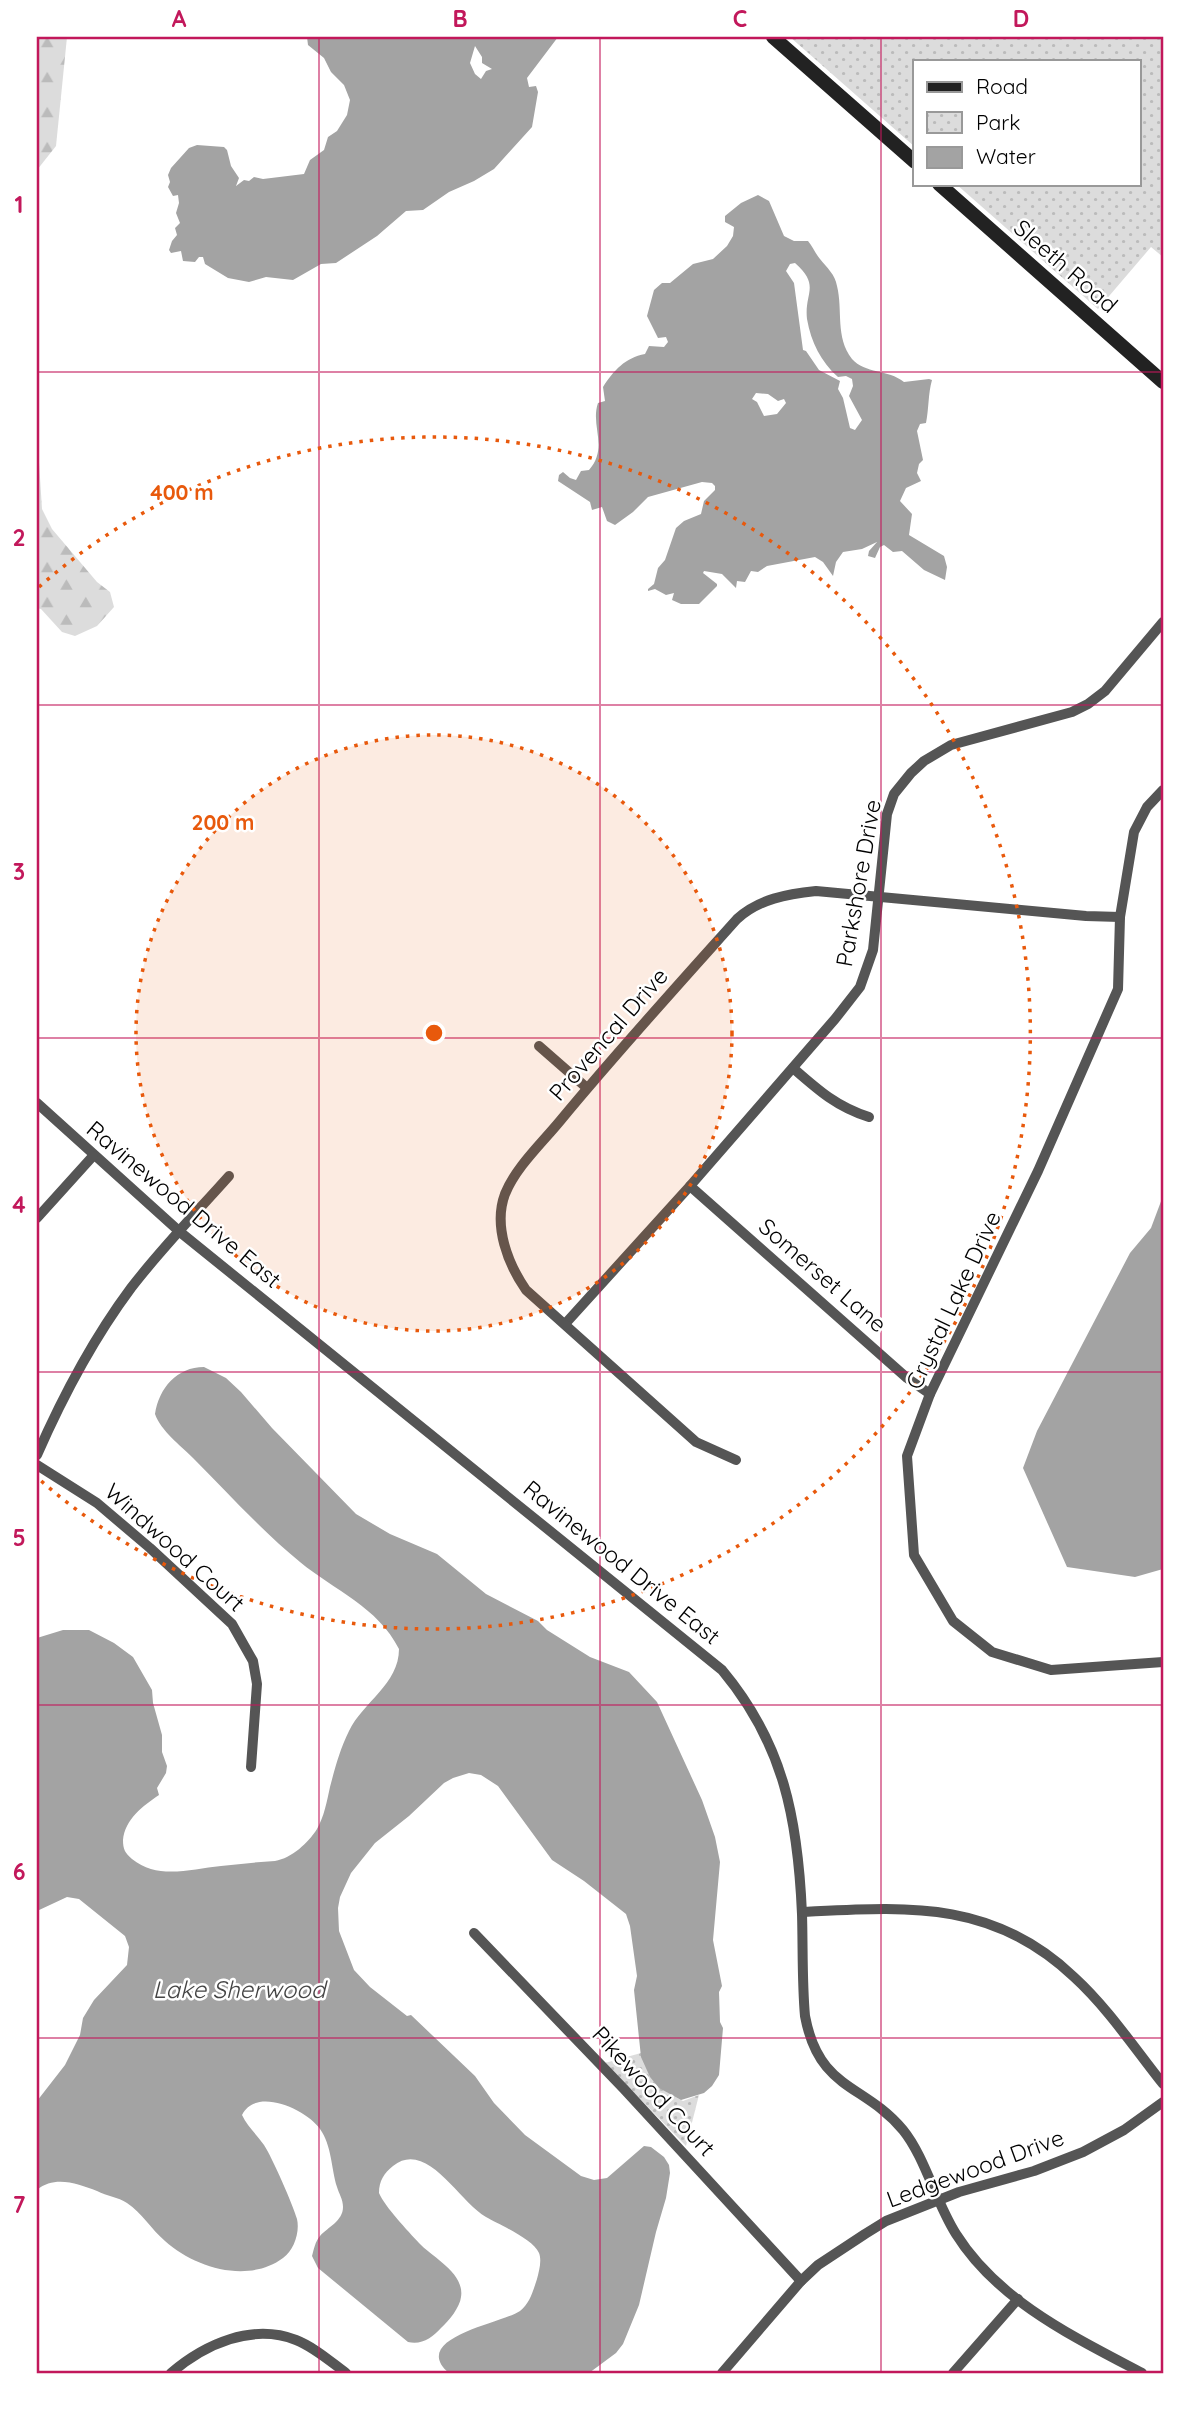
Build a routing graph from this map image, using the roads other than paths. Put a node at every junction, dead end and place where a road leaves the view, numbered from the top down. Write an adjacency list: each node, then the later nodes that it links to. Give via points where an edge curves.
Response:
1 (773, 37): 2 (street)
2 (913, 160)
3 (941, 186): 4 (street, Sleeth Road)
4 (1163, 382)
5 (1163, 622): 7 (street, Parkshore Drive, via 1105,691 1088,704 951,745 924,761 894,794 887,814)
6 (1163, 790): 8 (street, Crystal Lake Drive, via 1147,807 1134,832)
7 (879, 897): 8 (street, Provencal Drive); 10 (street, Parkshore Drive, via 873,950 860,987); 11 (street, Provencal Drive, via 805,892 747,910)
8 (1121, 917): 20 (street, Crystal Lake Drive, via 1118,989 1103,1028)
9 (539, 1046): 11 (street)
10 (793, 1068): 13 (street, via 832,1101); 16 (street, Parkshore Drive)
11 (587, 1088): 19 (street, Provencal Drive, via 517,1173 500,1213 512,1269 526,1290)
12 (37, 1103): 14 (street, Ravinewood Drive East)
13 (869, 1117)
14 (93, 1156): 17 (street); 18 (street, Ravinewood Drive East)
15 (229, 1176): 18 (street)
16 (690, 1186): 19 (street, Parkshore Drive); 20 (street, Somerset Lane)
17 (37, 1218)
18 (180, 1232): 21 (street, via 131,1289 100,1335); 26 (street, Ravinewood Drive East, via 722,1670 757,1718 781,1772 798,1856)
19 (565, 1324): 22 (street, Provencal Drive, via 696,1442)
20 (930, 1394): 24 (street, Crystal Lake Drive, via 907,1456 914,1555 953,1620 992,1652 1051,1670)
21 (37, 1455)
22 (736, 1460)
23 (37, 1465): 25 (street, Windwood Court, via 97,1503 232,1625 253,1661 257,1684)
24 (1163, 1661)
25 (251, 1767)
26 (802, 1912): 28 (street, via 933,1910 1008,1931 1075,1978); 30 (street, Ravinewood Drive East, via 805,2010 815,2048 839,2081 883,2111 906,2134)
27 (474, 1933): 31 (street, Pikewood Court)
28 (1163, 2084)
29 (1163, 2102): 30 (street, Ledgewood Drive, via 1083,2152)
30 (937, 2200): 31 (street, Ledgewood Drive, via 886,2221); 32 (street, Ravinewood Drive East, via 962,2244)
31 (801, 2281): 35 (street, Ledgewood Drive)
32 (1018, 2299): 36 (street); 37 (street, Ravinewood Drive East, via 1046,2320)
33 (171, 2373): 34 (street, via 213,2344 257,2333 298,2340)
34 (346, 2373)
35 (722, 2373)
36 (953, 2373)
37 (1142, 2373)

